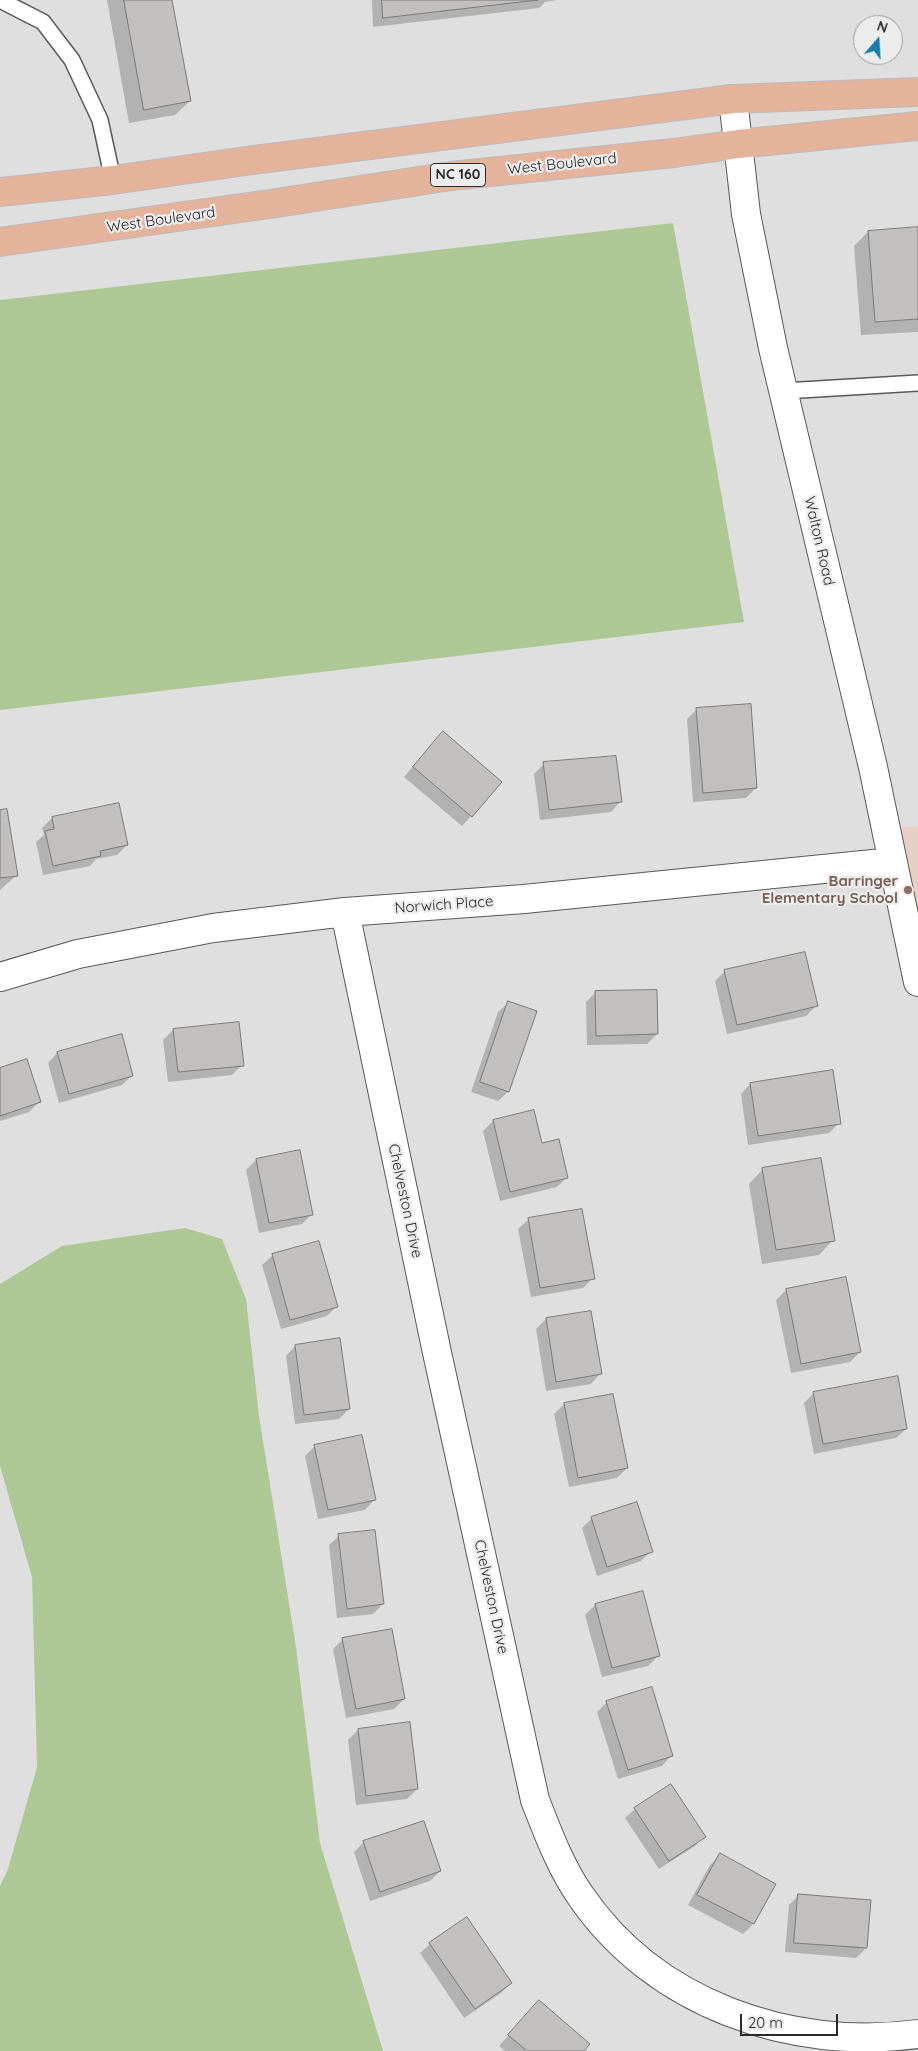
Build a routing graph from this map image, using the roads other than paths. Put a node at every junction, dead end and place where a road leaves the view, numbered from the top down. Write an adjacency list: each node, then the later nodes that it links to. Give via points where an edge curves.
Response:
1 (0, 0): 6 (lane, via 43,22 72,60 100,120)
2 (918, 92): 3 (main road)
3 (733, 99): 5 (street, Walton Road); 6 (main road)
4 (918, 126): 5 (main road, West Boulevard / NC 160)
5 (738, 144): 8 (main road, West Boulevard / NC 160, via 451,176); 10 (street, Walton Road, via 746,214)
6 (113, 180): 7 (main road)
7 (0, 192)
8 (0, 242)
9 (918, 383): 10 (lane)
10 (784, 391): 11 (street, Walton Road)
11 (893, 862): 12 (street, Norwich Place, via 524,899); 13 (street, Walton Road)
12 (345, 912): 14 (street, Norwich Place, via 213,928 78,954); 16 (street, Chelveston Drive, via 533,1790 554,1849 580,1896 614,1937 643,1963 687,1994 734,2018 787,2034 841,2040 892,2039)
13 (914, 943): 15 (street, Walton Road)
14 (0, 977)
15 (918, 982)
16 (918, 2034)

